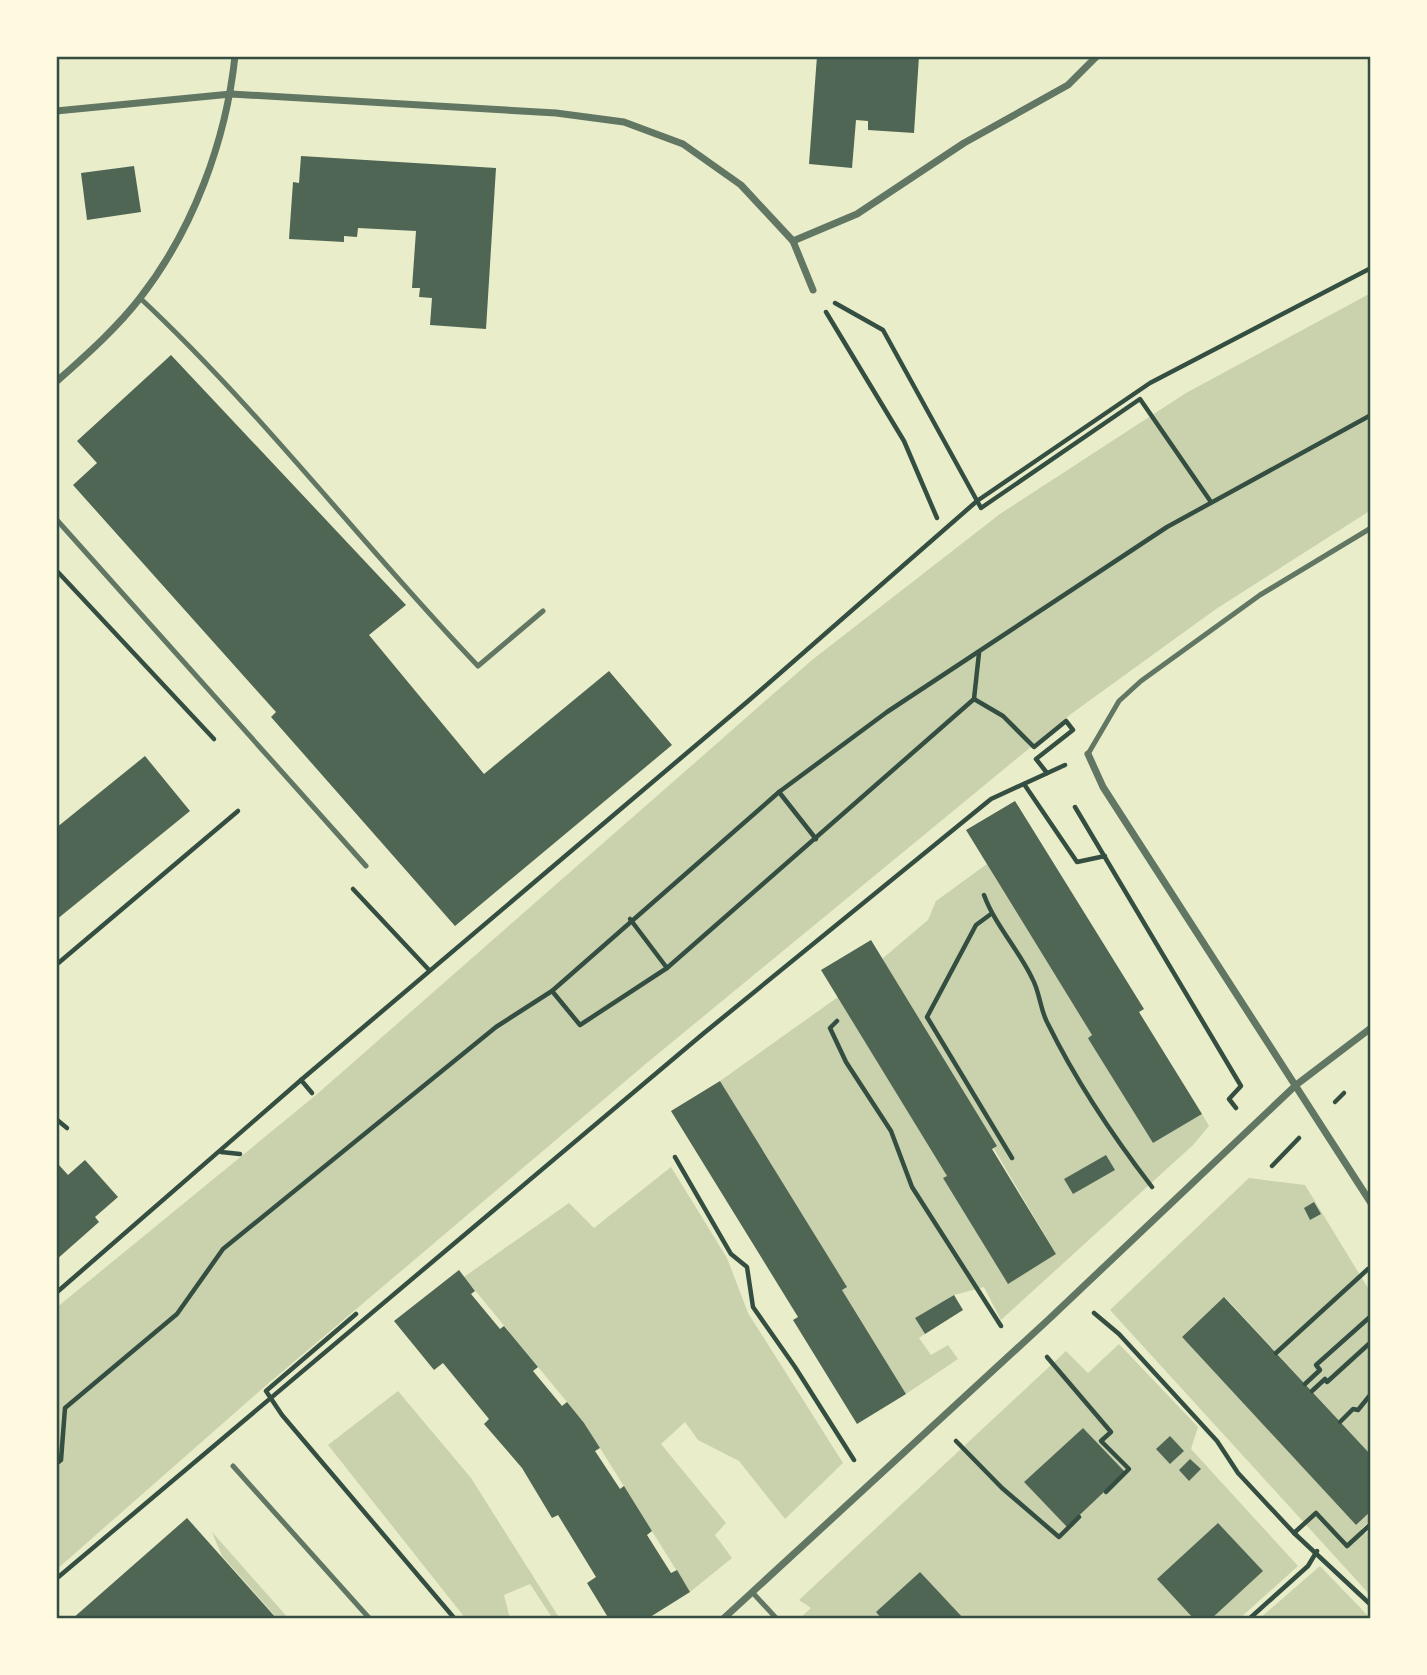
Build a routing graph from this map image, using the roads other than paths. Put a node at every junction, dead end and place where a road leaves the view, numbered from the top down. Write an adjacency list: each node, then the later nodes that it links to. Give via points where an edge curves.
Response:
1 (235, 56): 3 (street)
2 (1097, 56): 5 (street, via 1068,85 964,144 857,214)
3 (231, 94): 4 (street); 5 (street, via 556,113 624,122 683,145 741,185); 7 (street, via 210,169 178,237)
4 (56, 111)
5 (793, 241): 6 (street)
6 (813, 290)
7 (140, 298): 8 (street); 11 (lane, via 201,356 478,666)
8 (56, 382)
9 (56, 519): 13 (lane)
10 (1371, 528): 12 (lane, via 1260,595 1141,681 1119,701)
11 (543, 611)
12 (1088, 754): 15 (street, via 1103,786)
13 (366, 866)
14 (1371, 1028): 15 (street)
15 (1296, 1084): 16 (street); 18 (street, via 1048,1320)
16 (1371, 1203)
17 (233, 1466): 19 (lane)
18 (751, 1592): 20 (street); 21 (lane)
19 (370, 1619)
20 (723, 1619)
21 (777, 1619)

